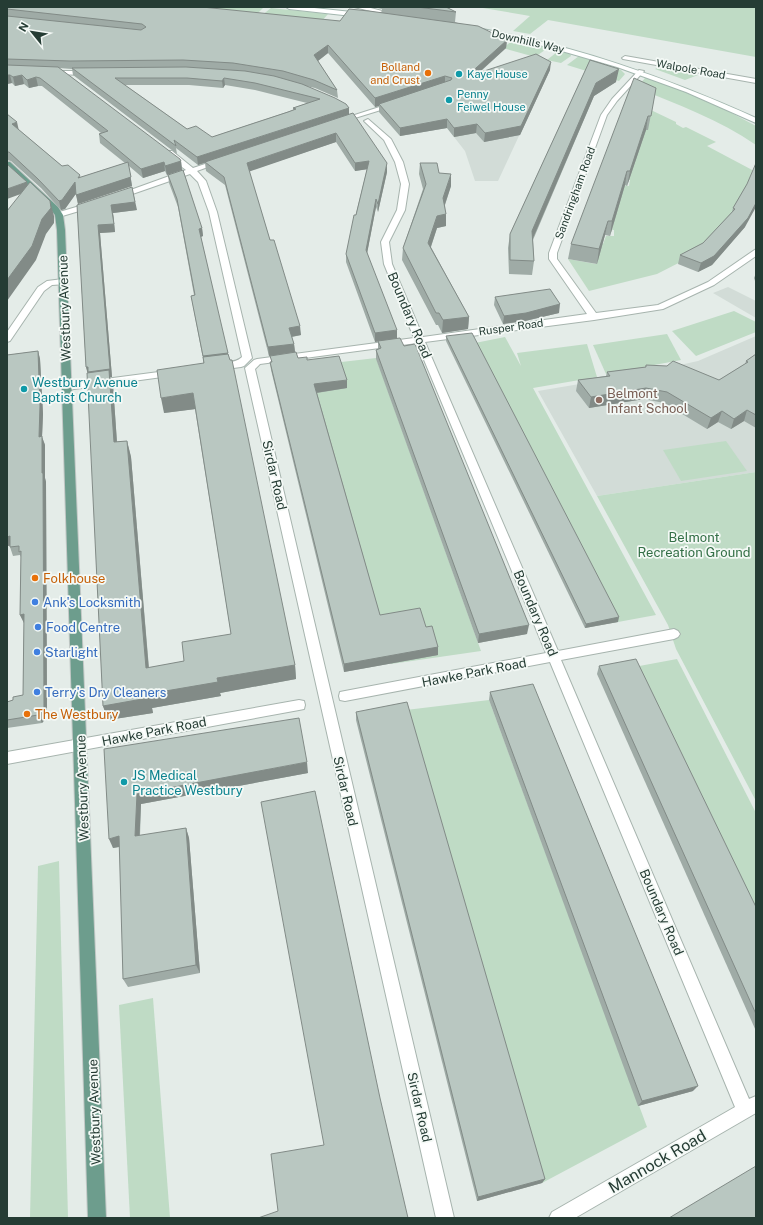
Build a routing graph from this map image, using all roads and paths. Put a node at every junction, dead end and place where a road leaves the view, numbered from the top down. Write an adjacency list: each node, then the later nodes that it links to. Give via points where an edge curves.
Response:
1 (289, 7): 2 (street, via 381,14)
2 (357, 7)
3 (472, 29): 5 (street, Downhills Way, via 556,47)
4 (625, 58): 10 (street, Walpole Road)
5 (641, 71): 15 (street, Downhills Way); 24 (street, Sandringham Road, via 614,100 604,115 553,253 553,259)
6 (42, 72): 7 (street)
7 (63, 73): 8 (street); 9 (street)
8 (95, 73)
9 (71, 80)
10 (756, 81)
11 (405, 100): 13 (street)
12 (350, 108): 13 (street)
13 (360, 115): 16 (street)
14 (368, 121): 26 (street, Boundary Road, via 387,139 399,162 405,184 402,210 385,242 388,264)
15 (756, 121)
16 (331, 124)
17 (163, 149): 20 (street, Sirdar Road)
18 (228, 159): 20 (street)
19 (7, 164): 21 (main road)
20 (192, 171): 21 (street); 27 (street, Sirdar Road, via 202,182 214,212)
21 (59, 215): 23 (main road, Westbury Avenue)
22 (756, 252): 24 (street, Rusper Road, via 720,279 694,294 660,307)
23 (63, 282): 25 (street, via 50,283 41,289); 30 (main road, Westbury Avenue)
24 (594, 317): 26 (street, Rusper Road)
25 (7, 339)
26 (420, 340): 27 (street, Rusper Road); 32 (street, Boundary Road)
27 (249, 363): 28 (street, Rusper Road); 39 (street, Sirdar Road)
28 (210, 368)
29 (186, 371): 30 (street)
30 (67, 387): 35 (main road, Westbury Avenue)
31 (674, 634): 32 (street, Hawke Park Road)
32 (554, 656): 33 (street, Hawke Park Road); 37 (street, Boundary Road)
33 (345, 696)
34 (299, 704): 35 (street, Hawke Park Road)
35 (80, 745): 36 (street, Hawke Park Road); 38 (main road, Westbury Avenue)
36 (7, 758)
37 (751, 1107): 40 (street, Mannock Road)
38 (97, 1218)
39 (445, 1218)
40 (558, 1218)

